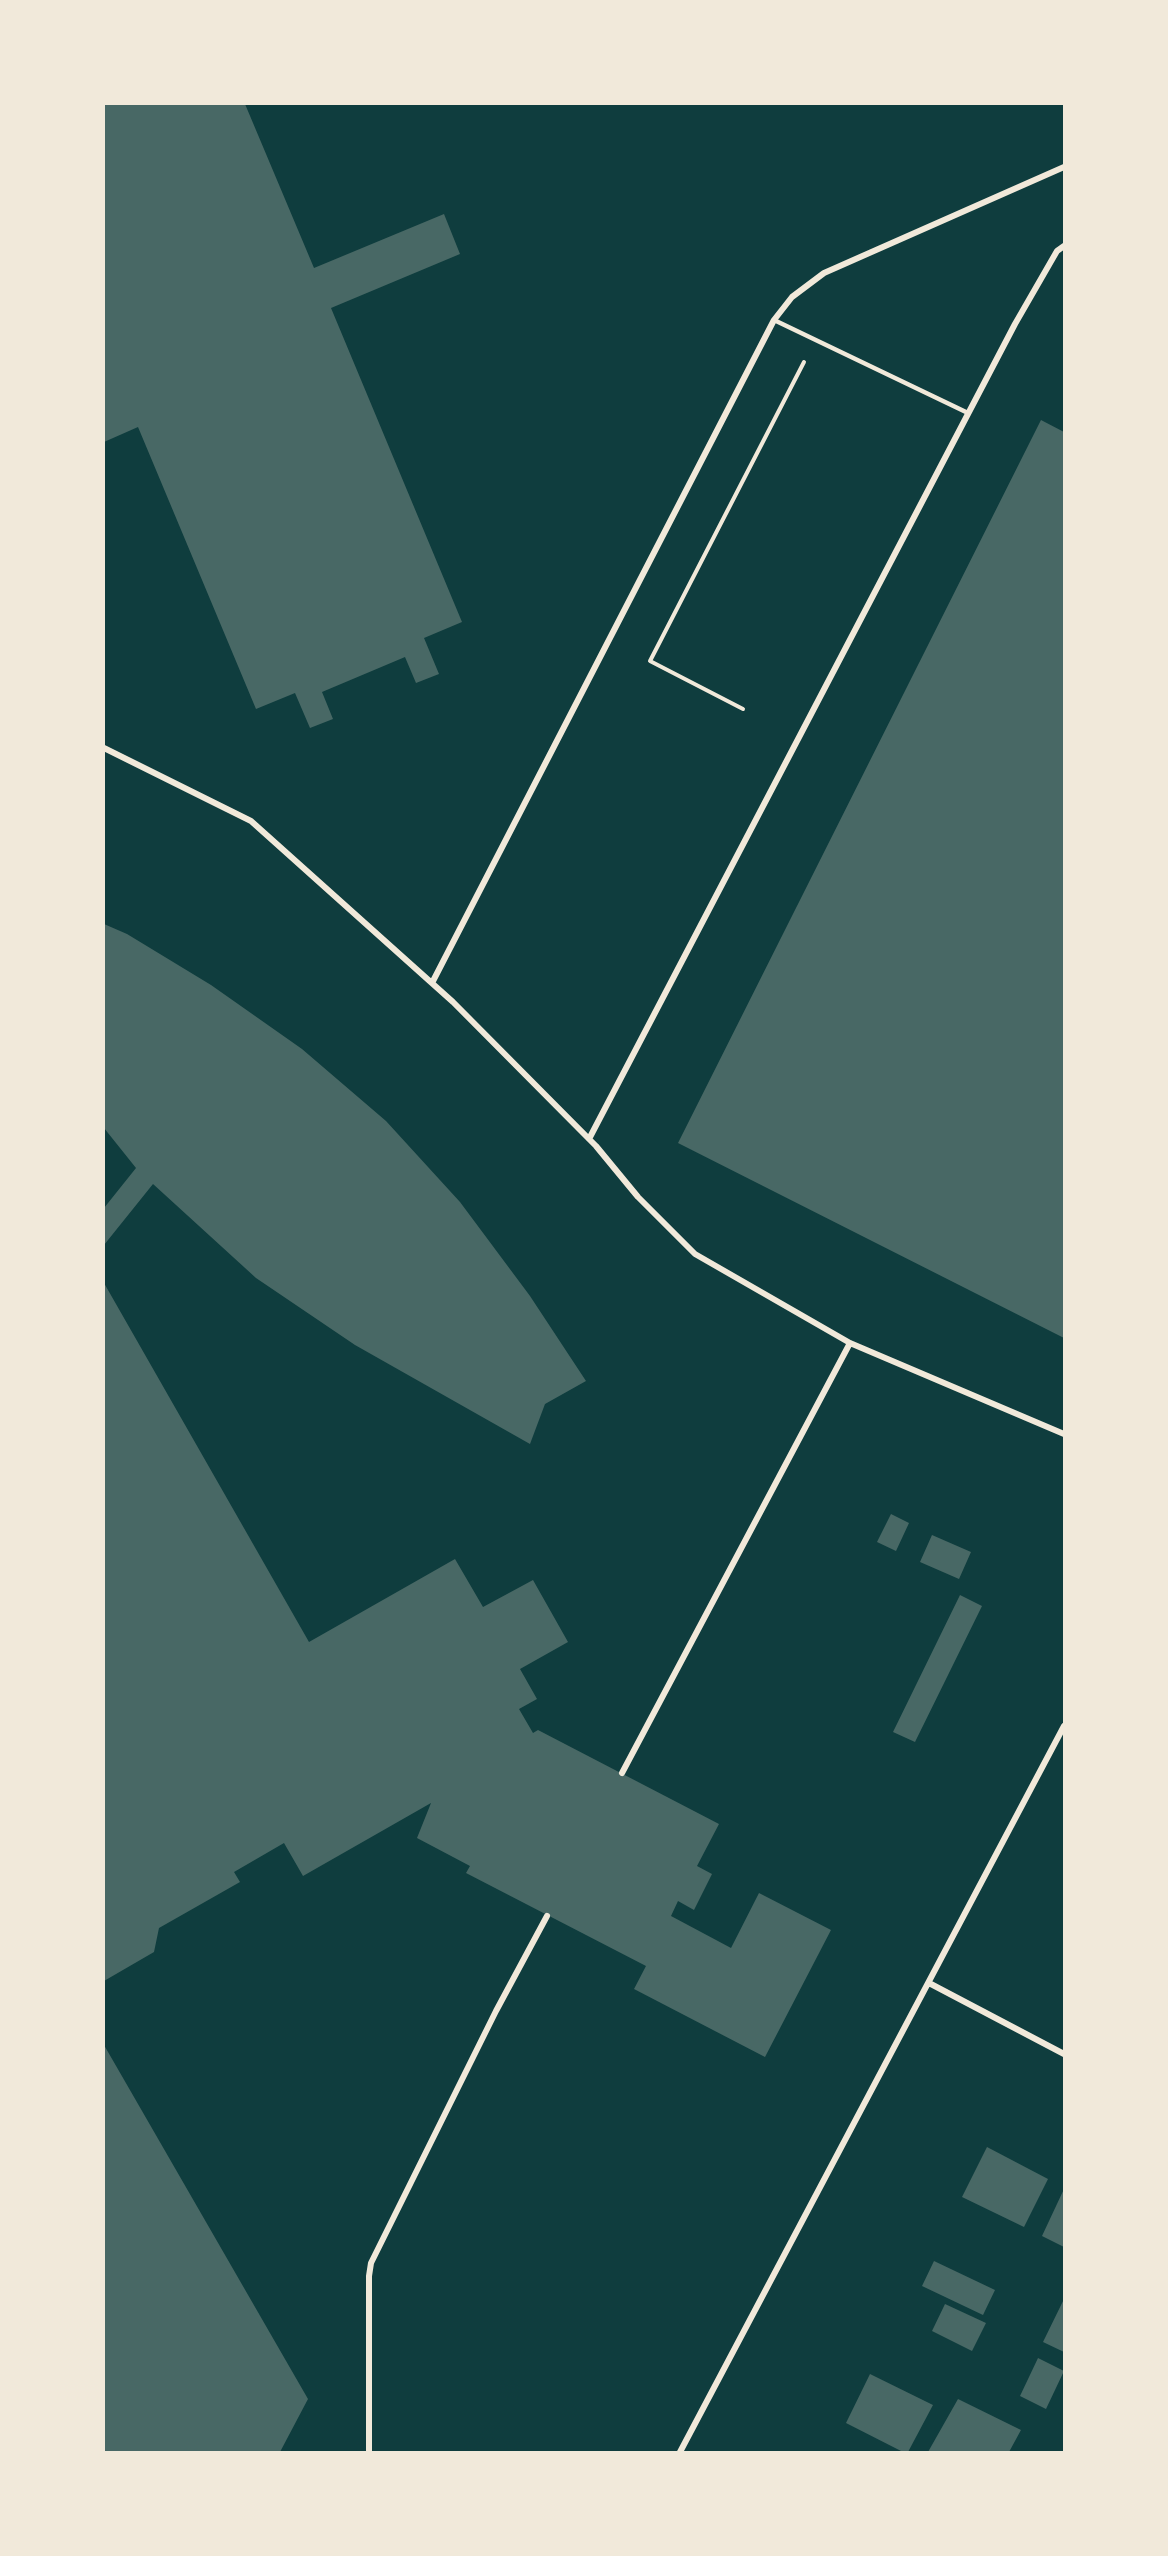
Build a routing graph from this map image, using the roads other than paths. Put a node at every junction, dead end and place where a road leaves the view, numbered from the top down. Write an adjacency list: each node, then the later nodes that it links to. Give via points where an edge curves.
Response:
1 (1065, 167): 3 (street, via 824,273 792,297)
2 (1065, 246): 4 (street, via 1057,251)
3 (774, 320): 4 (lane); 6 (street)
4 (968, 413): 7 (street)
5 (104, 748): 6 (street, via 251,821)
6 (432, 983): 7 (street)
7 (589, 1139): 8 (street, via 638,1197 695,1254)
8 (850, 1342): 9 (street); 11 (street)
9 (1065, 1434)
10 (1065, 1726): 13 (street)
11 (622, 1773)
12 (547, 1916): 15 (street, via 371,2264)
13 (929, 1983): 14 (street); 16 (street)
14 (1065, 2054)
15 (369, 2452)
16 (680, 2452)

